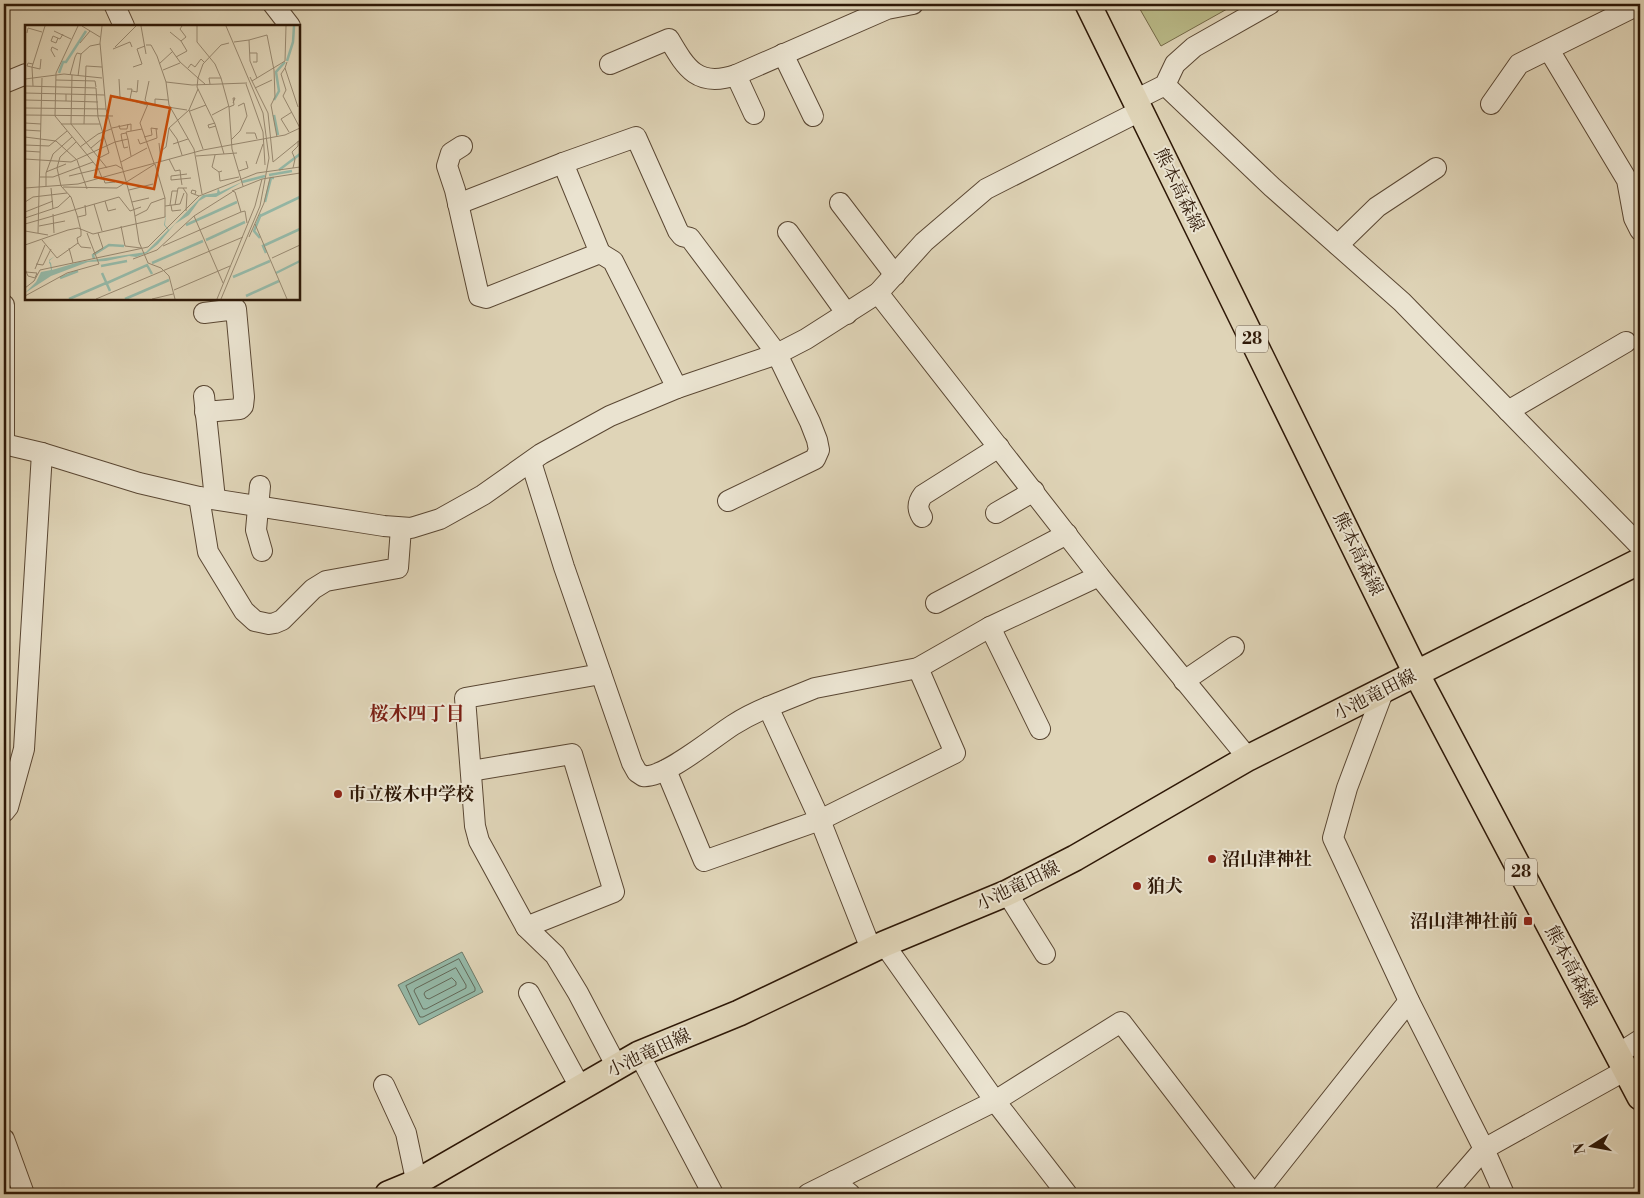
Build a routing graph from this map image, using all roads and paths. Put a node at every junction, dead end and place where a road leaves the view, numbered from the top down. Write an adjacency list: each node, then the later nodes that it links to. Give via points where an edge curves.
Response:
1 (114, 4): 8 (street)
2 (272, 4): 9 (street)
3 (913, 4): 7 (street)
4 (1088, 4): 18 (main road, 熊本高森線 / 28)
5 (1270, 4): 16 (street, via 1184,54)
6 (1640, 4): 10 (street)
7 (886, 6): 11 (street)
8 (124, 25)
9 (289, 25)
10 (1548, 50): 17 (street, via 1519,64); 26 (street, via 1626,180 1634,218)
11 (783, 54): 14 (street); 20 (street)
12 (610, 64): 14 (street, via 669,39 685,65 694,73 712,79)
13 (25, 74): 15 (street)
14 (736, 75): 19 (street)
15 (4, 82)
16 (1165, 85): 18 (street); 28 (street)
17 (1491, 104)
18 (1137, 106): 30 (street, via 986,189 924,242); 61 (main road, 熊本高森線 / 28)
19 (754, 114)
20 (813, 116)
21 (462, 146): 25 (street, via 451,153 447,166)
22 (563, 162): 25 (street); 29 (street); 37 (street, via 636,137 678,231 690,238)
23 (1436, 168): 28 (street, via 1377,207)
24 (840, 203): 30 (street)
25 (458, 204): 29 (street, via 481,298)
26 (1640, 230)
27 (788, 232): 35 (street)
28 (1338, 245): 39 (street, via 1402,302)
29 (600, 252): 38 (street, via 613,260)
30 (895, 275): 31 (street)
31 (878, 293): 35 (street); 41 (street)
32 (236, 304): 34 (street); 46 (street, via 243,406 236,410 204,404)
33 (4, 311): 40 (street)
34 (204, 313)
35 (847, 314): 37 (street)
36 (1626, 342): 39 (street)
37 (777, 354): 38 (street); 47 (street, via 810,422 818,455)
38 (677, 388): 43 (street, via 610,416)
39 (1508, 411): 53 (street)
40 (4, 444): 42 (street)
41 (999, 447): 45 (street); 50 (street, via 923,495 918,504)
42 (42, 453): 46 (street, via 139,483); 70 (street, via 24,749)
43 (531, 462): 51 (street, via 440,519); 62 (street)
44 (260, 486): 48 (street)
45 (1034, 491): 49 (street); 52 (street)
46 (207, 498): 48 (street); 51 (street, via 208,552 244,611 255,621 268,624 282,620 313,589 326,581 398,568)
47 (728, 502)
48 (258, 506): 51 (street); 54 (street, via 256,530)
49 (996, 513)
50 (922, 517)
51 (401, 528)
52 (1067, 534): 56 (street); 57 (street)
53 (1640, 546)
54 (262, 552)
55 (1640, 561): 61 (main road, 小池竜田線)
56 (1099, 576): 58 (street); 63 (street)
57 (936, 603)
58 (990, 628): 60 (street); 66 (street)
59 (1234, 647): 63 (street)
60 (918, 668): 65 (street, via 815,688); 71 (street, via 955,753)
61 (1416, 673): 64 (main road, 小池竜田線); 80 (main road, 熊本高森線 / 28)
62 (601, 674): 68 (street, via 637,772 647,777); 69 (street, via 465,698)
63 (1184, 681): 67 (street)
64 (1383, 692): 67 (main road, 小池竜田線); 77 (street, via 1347,788 1333,838)
65 (768, 707): 68 (street, via 732,725); 71 (street)
66 (1040, 729)
67 (1248, 758): 72 (main road, 小池竜田線)
68 (666, 770): 71 (street, via 704,861)
69 (471, 771): 73 (street, via 476,834); 73 (street, via 572,754 614,892)
70 (4, 812)
71 (820, 820): 74 (street)
72 (1007, 894): 74 (main road, 小池竜田線); 75 (street)
73 (526, 927): 81 (street, via 555,955)
74 (878, 947): 79 (main road, 小池竜田線, via 738,1013); 85 (street)
75 (1045, 954)
76 (529, 993): 83 (street)
77 (1409, 1001): 87 (street); 96 (street)
78 (1640, 1040): 80 (street)
79 (640, 1054): 81 (main road, 小池竜田線); 92 (street)
80 (1622, 1062): 84 (main road, 熊本高森線 / 28); 87 (street)
81 (617, 1067): 83 (main road, 小池竜田線)
82 (384, 1085): 89 (street, via 406,1133)
83 (580, 1087): 89 (main road, 小池竜田線)
84 (1640, 1097)
85 (995, 1101): 88 (street); 95 (street); 96 (street, via 1121,1022)
86 (4, 1139): 90 (street)
87 (1484, 1149): 97 (street); 98 (street)
88 (834, 1181): 93 (street); 94 (street)
89 (418, 1188): 91 (main road, 小池竜田線)
90 (24, 1194)
91 (388, 1194)
92 (713, 1194)
93 (808, 1194)
94 (850, 1194)
95 (1067, 1194)
96 (1254, 1194)
97 (1445, 1194)
98 (1504, 1194)

